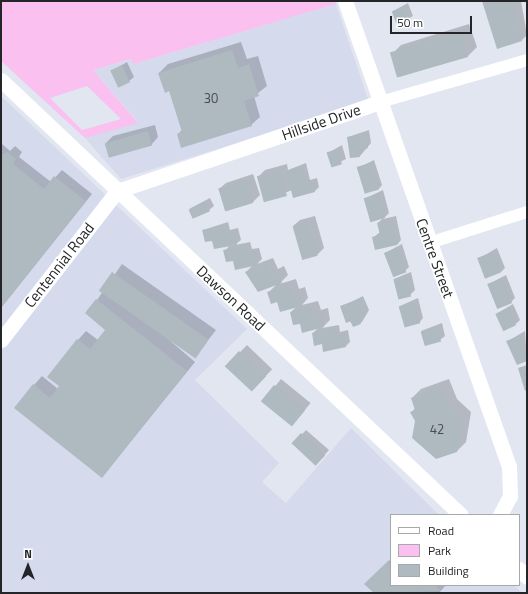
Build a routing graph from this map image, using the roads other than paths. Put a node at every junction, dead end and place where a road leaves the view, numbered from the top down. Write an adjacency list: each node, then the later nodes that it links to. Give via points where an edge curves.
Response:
1 (346, 1): 4 (street, Centre Street)
2 (527, 60): 4 (street, Hillside Drive)
3 (1, 80): 5 (street, Dawson Road)
4 (380, 102): 5 (street, Hillside Drive); 7 (street, Centre Street)
5 (117, 191): 8 (street, Centennial Road); 10 (street, Dawson Road)
6 (527, 212): 7 (street)
7 (429, 243): 9 (street, Centre Street, via 509,466)
8 (1, 340)
9 (510, 496): 11 (street, Centre Street); 12 (street)
10 (460, 514)
11 (501, 514)
12 (507, 514)

